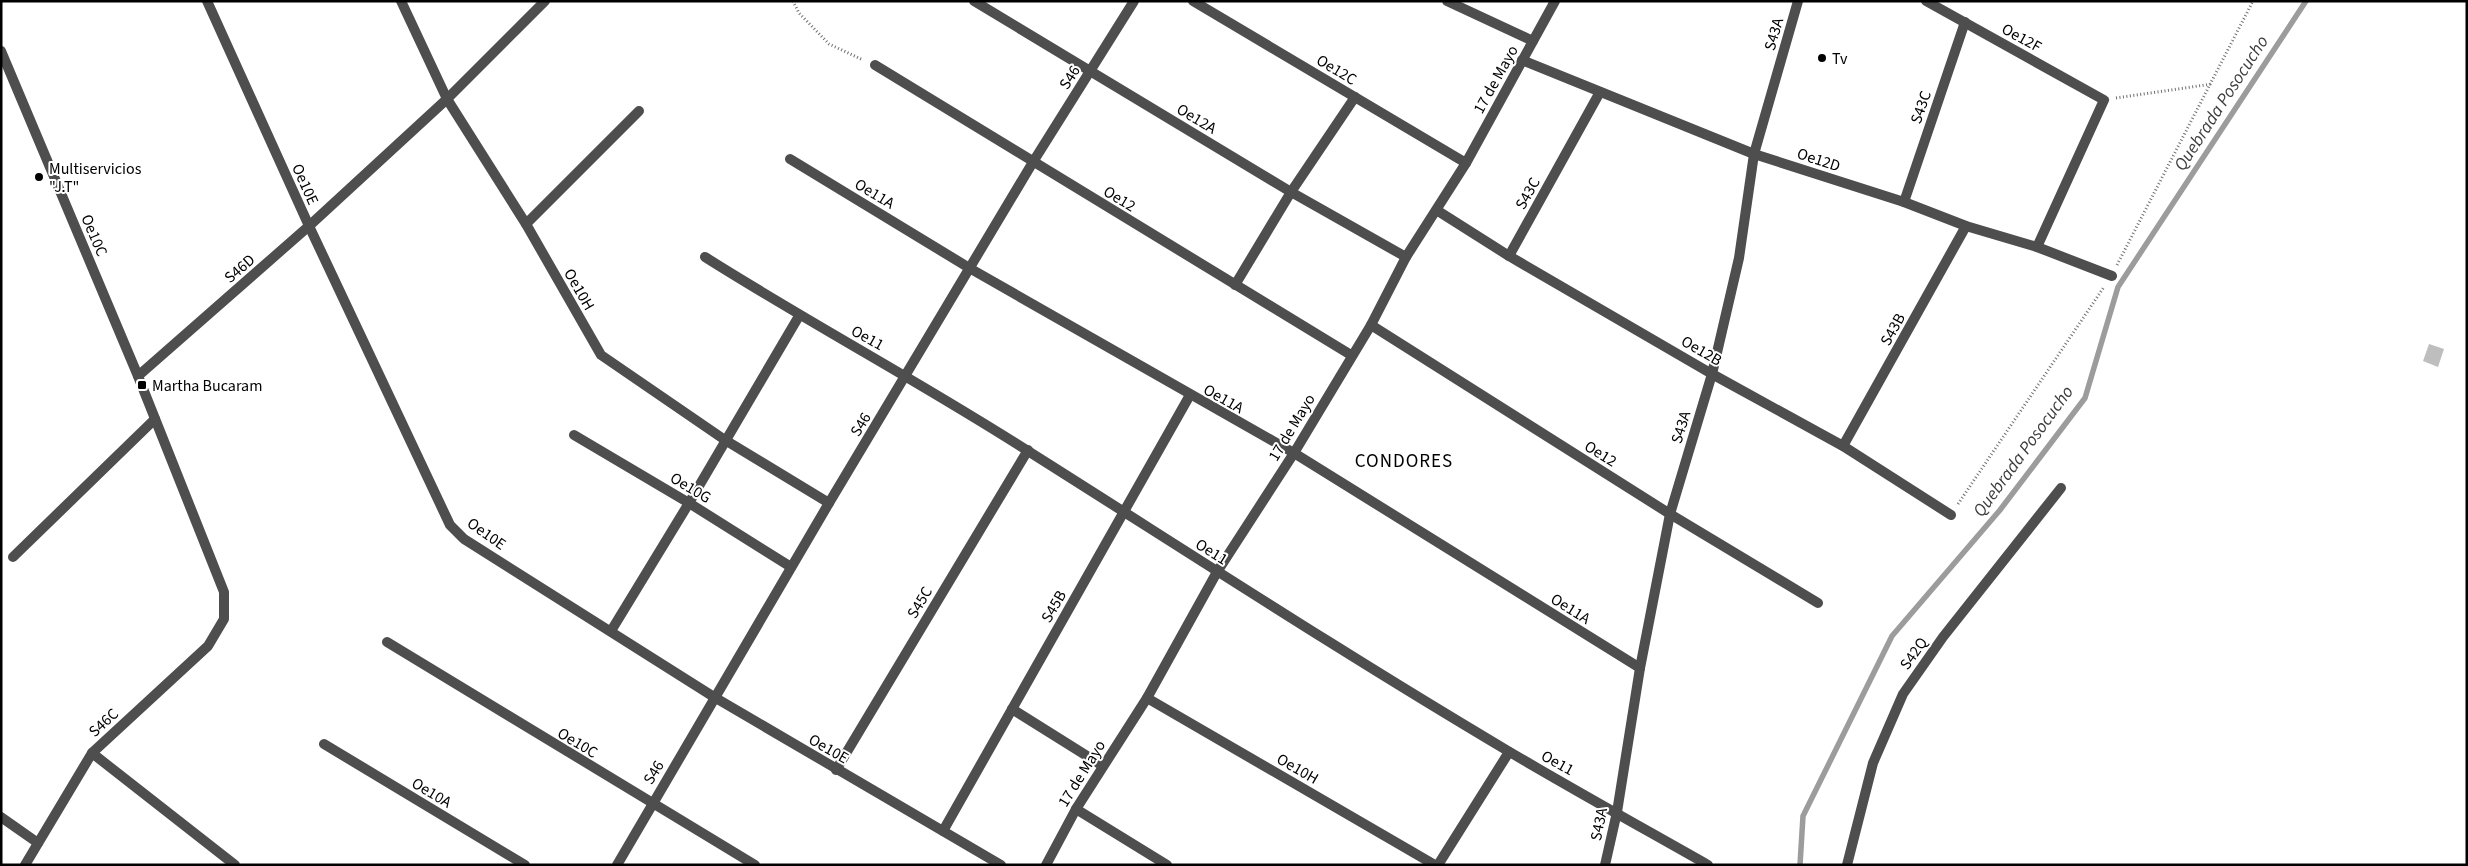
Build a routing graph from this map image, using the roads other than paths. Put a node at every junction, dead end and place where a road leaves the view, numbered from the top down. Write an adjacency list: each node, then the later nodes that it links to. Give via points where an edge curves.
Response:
1 (207, 1): 29 (street, Oe10E)
2 (401, 1): 19 (street, Oe10H)
3 (545, 1): 19 (street, S46D)
4 (974, 1): 16 (street, Oe12A)
5 (1134, 1): 16 (street, S46)
6 (1193, 1): 18 (street, Oe12C)
7 (1447, 1): 12 (street)
8 (1555, 1): 12 (street, 17 de Mayo)
9 (1798, 1): 21 (street, S43A)
10 (1926, 1): 11 (street, Oe12F)
11 (1965, 22): 26 (street, S43C); 31 (street, Oe12F, via 2104,100)
12 (1533, 41): 14 (street, 17 de Mayo)
13 (1, 51): 42 (street, Oe10C)
14 (1522, 60): 17 (street, Oe12D); 24 (street, 17 de Mayo)
15 (875, 65): 23 (street, Oe12)
16 (1090, 71): 23 (street, S46); 25 (street, Oe12A)
17 (1600, 92): 21 (street, Oe12D); 32 (street, S43C)
18 (1355, 97): 24 (street, Oe12C); 25 (street)
19 (447, 100): 28 (street, Oe10H); 29 (street, S46D)
20 (640, 111): 28 (street)
21 (1754, 154): 26 (street, Oe12D); 41 (street, S43A, via 1739,258)
22 (790, 159): 35 (street, Oe11A)
23 (1033, 162): 35 (street, S46); 37 (street, Oe12)
24 (1466, 163): 27 (street, 17 de Mayo)
25 (1291, 192): 34 (street, Oe12A); 37 (street)
26 (1904, 202): 30 (street, Oe12D)
27 (1438, 211): 32 (street, Oe12B); 34 (street, 17 de Mayo)
28 (526, 224): 47 (street, Oe10H, via 601,355)
29 (309, 226): 42 (street, S46D); 61 (street, Oe10E, via 450,525 464,539)
30 (1966, 226): 31 (street, Oe12D); 48 (street, S43B)
31 (2037, 247): 36 (street, Oe12D)
32 (1509, 256): 41 (street, Oe12B)
33 (705, 257): 38 (street, Oe11)
34 (1406, 257): 39 (street, 17 de Mayo)
35 (971, 269): 43 (street, S46); 44 (street, Oe11A)
36 (2112, 276)
37 (1235, 286): 40 (street, Oe12)
38 (799, 316): 43 (street, Oe11); 47 (street)
39 (1371, 325): 40 (street, 17 de Mayo); 55 (street, Oe12)
40 (1351, 355): 50 (street, 17 de Mayo)
41 (1712, 374): 48 (street, Oe12B); 55 (street, S43A)
42 (138, 376): 45 (street)
43 (906, 376): 49 (street, Oe11); 53 (street, S46)
44 (1190, 395): 50 (street, Oe11A); 54 (street, S45B)
45 (154, 419): 57 (street); 69 (street, S46C, via 224,592 224,619 208,646)
46 (574, 435): 52 (street, Oe10G)
47 (725, 440): 52 (street); 53 (street, Oe10H)
48 (1843, 446): 56 (street, Oe12B)
49 (1028, 450): 54 (street, Oe11); 71 (street, S45C)
50 (1294, 453): 59 (street, 17 de Mayo); 63 (street, Oe11A)
51 (2061, 488): 89 (street, S42Q, via 1943,637 1903,694 1873,764)
52 (689, 503): 58 (street, Oe10G); 61 (street)
53 (829, 503): 58 (street, S46)
54 (1123, 512): 59 (street, Oe11); 66 (street, S45B)
55 (1670, 514): 60 (street, Oe12); 63 (street, S43A)
56 (1951, 515)
57 (13, 557)
58 (791, 567): 64 (street, S46)
59 (1217, 572): 65 (street, 17 de Mayo); 68 (street, Oe11)
60 (1818, 603)
61 (610, 631): 64 (street, Oe10E)
62 (386, 642): 72 (street, Oe10C)
63 (1640, 668): 74 (street, S43A)
64 (714, 697): 71 (street, Oe10E); 72 (street, S46)
65 (1147, 698): 70 (street, 17 de Mayo); 86 (street, Oe10H)
66 (1012, 709): 70 (street); 76 (street, S45B)
67 (324, 744): 80 (street, Oe10A)
68 (1509, 752): 74 (street, Oe11); 86 (street)
69 (92, 753): 77 (street, S46C); 79 (street)
70 (1104, 766): 73 (street, 17 de Mayo)
71 (836, 770): 76 (street, Oe10E)
72 (651, 804): 81 (street, S46); 82 (street, Oe10C)
73 (1076, 809): 84 (street, 17 de Mayo); 85 (street)
74 (1616, 812): 87 (street, S43A); 88 (street, Oe11)
75 (1, 816): 77 (street)
76 (943, 831): 83 (street, Oe10E)
77 (38, 843): 78 (street, S46C)
78 (26, 865)
79 (235, 865)
80 (525, 865)
81 (617, 865)
82 (755, 865)
83 (1001, 865)
84 (1046, 865)
85 (1167, 865)
86 (1436, 865)
87 (1606, 865)
88 (1708, 865)
89 (1847, 865)

